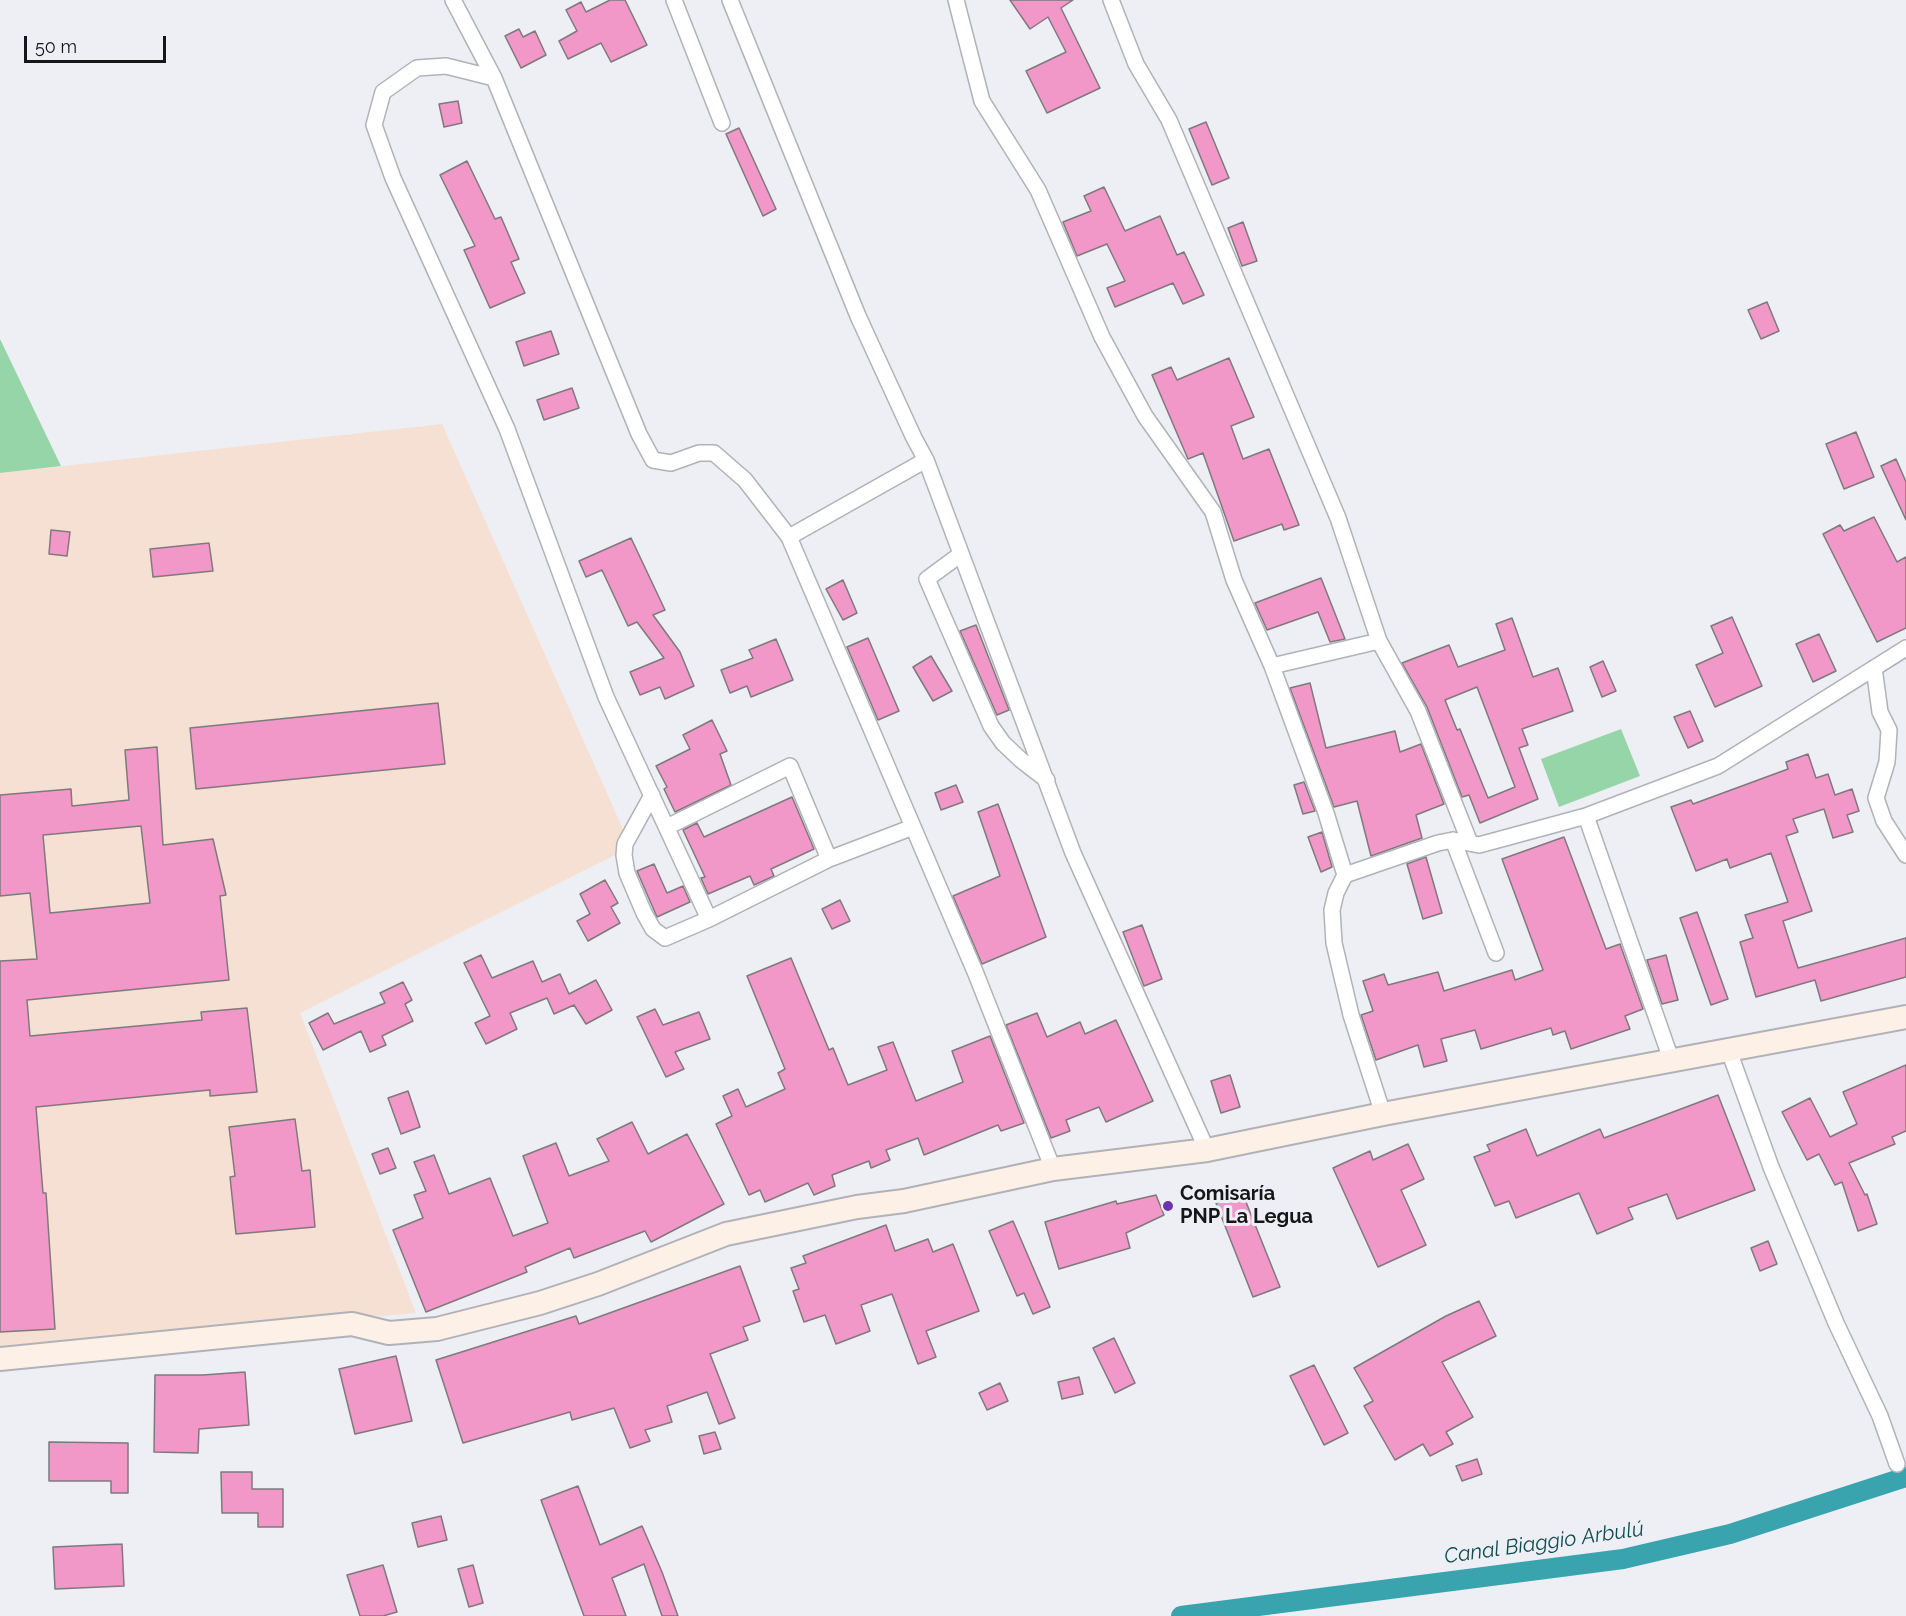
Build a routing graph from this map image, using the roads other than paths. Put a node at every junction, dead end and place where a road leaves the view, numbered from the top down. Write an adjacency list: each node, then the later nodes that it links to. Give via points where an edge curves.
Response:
1 (453, 0): 6 (street)
2 (674, 0): 7 (street)
3 (730, 0): 8 (street, via 858,316)
4 (956, 0): 13 (street, via 982,101 1038,190 1102,337 1145,416 1213,512 1234,580)
5 (1111, 0): 11 (street, via 1136,64 1169,120 1333,507)
6 (495, 78): 9 (street, via 653,460 671,463 699,453 714,453 745,480); 16 (street, via 446,66 417,68 382,92 374,125 393,178 507,429 606,697)
7 (722, 123)
8 (926, 460): 9 (street); 10 (street)
9 (789, 537): 19 (street)
10 (961, 554): 15 (street); 15 (street, via 927,579 991,726 1003,743)
11 (1378, 641): 13 (street); 21 (street, via 1418,711)
12 (1906, 648): 14 (street)
13 (1272, 666): 24 (street)
14 (1874, 668): 17 (street, via 1718,766); 22 (street, via 1880,712 1889,730 1887,762 1876,798 1884,821)
15 (1047, 780): 31 (street, via 1073,853)
16 (652, 795): 18 (street); 25 (street, via 625,843 624,855 627,873 644,913 653,929 665,938)
17 (1586, 816): 21 (street, via 1479,845); 29 (street)
18 (667, 827): 23 (street, via 790,766); 25 (street)
19 (913, 827): 23 (street); 32 (street)
20 (1454, 840): 21 (street); 24 (street); 26 (street)
21 (1470, 843)
22 (1906, 855)
23 (830, 859): 25 (street)
24 (1345, 875): 30 (street, via 1332,910 1334,943)
25 (709, 919)
26 (1496, 953)
27 (1906, 1017): 28 (main road)
28 (1729, 1051): 29 (main road); 34 (street, via 1771,1167 1836,1323 1880,1416)
29 (1672, 1062): 30 (main road)
30 (1383, 1114): 31 (main road)
31 (1207, 1150): 32 (main road)
32 (1053, 1169): 33 (main road, via 726,1234 598,1284 437,1329 389,1333 352,1324)
33 (0, 1359)
34 (1897, 1464)

